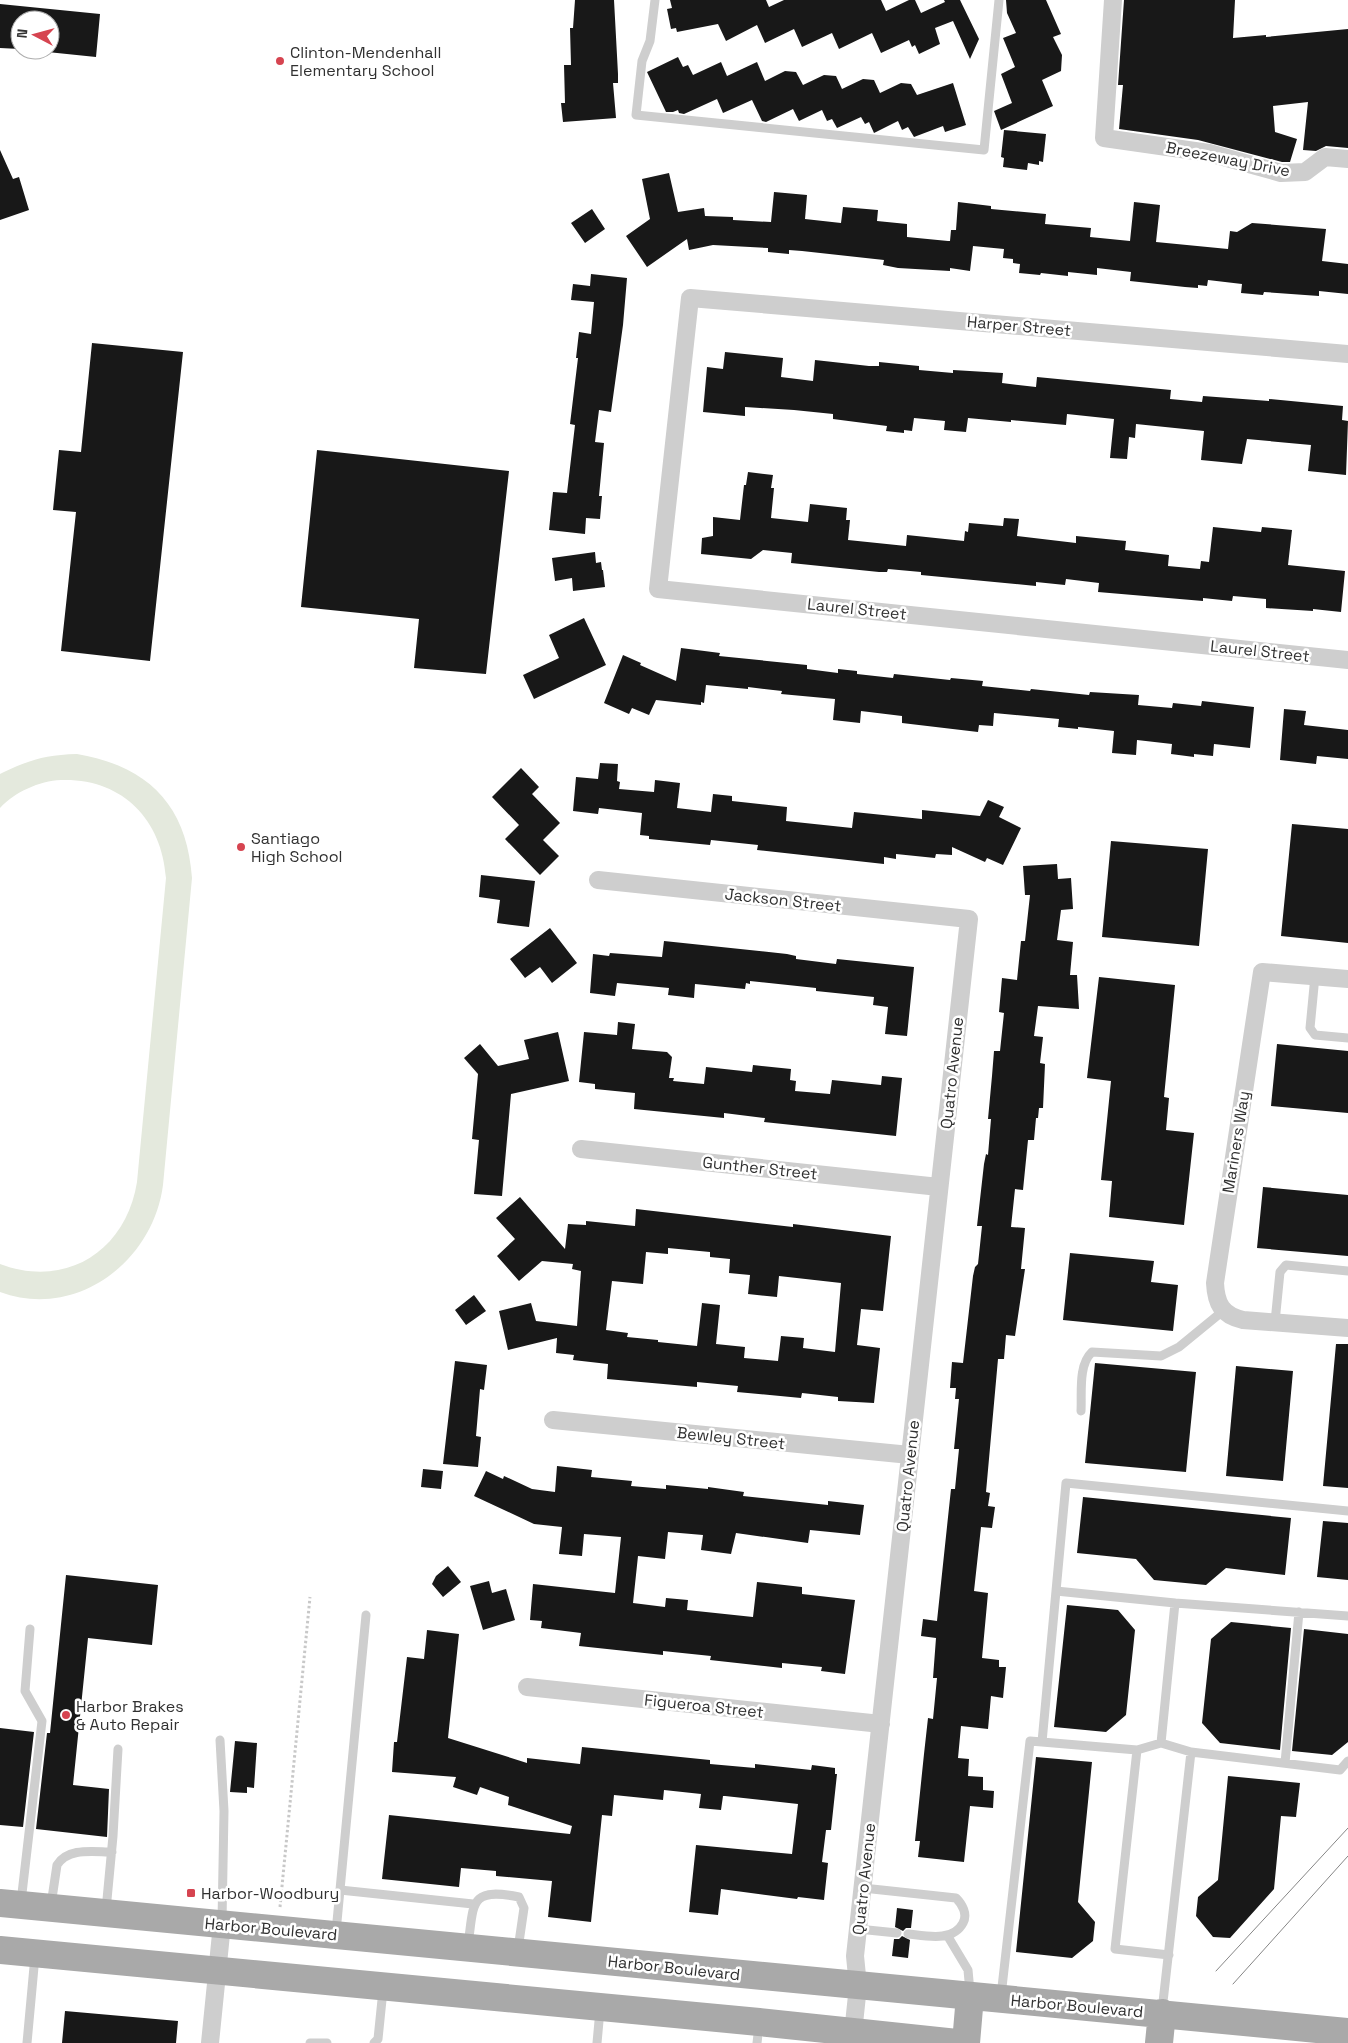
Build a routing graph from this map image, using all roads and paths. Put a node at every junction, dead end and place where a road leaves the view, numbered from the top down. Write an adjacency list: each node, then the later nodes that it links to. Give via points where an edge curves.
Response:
1 (655, 0): 2 (lane, via 650,41 642,61 636,114 984,150)
2 (999, 0)
3 (1113, 0): 4 (street, Breezeway Drive, via 1104,138 1209,153 1281,173 1305,172 1325,157)
4 (1348, 159)
5 (690, 298): 6 (street, Harper Street); 7 (street, Laurel Street, via 658,589)
6 (1348, 354)
7 (1348, 660)
8 (598, 880): 9 (street, Jackson Street)
9 (969, 919): 14 (street, Quatro Avenue)
10 (1315, 976): 11 (street); 12 (lane, via 1310,1028 1315,1035); 16 (street, Mariners Way, via 1262,972 1215,1283 1216,1297)
11 (1348, 979)
12 (1348, 1038)
13 (581, 1150): 14 (street, Gunther Street)
14 (939, 1187): 21 (street, Quatro Avenue)
15 (1348, 1271): 17 (lane, via 1286,1264 1280,1272)
16 (1224, 1311): 17 (street, via 1243,1320); 19 (lane, via 1179,1347 1161,1356 1092,1352 1083,1369)
17 (1275, 1322): 18 (street)
18 (1348, 1328)
19 (1081, 1411)
20 (553, 1420): 21 (street, Bewley Street)
21 (910, 1455): 31 (street, Quatro Avenue)
22 (1348, 1511): 23 (lane, via 1066,1483)
23 (1056, 1591): 25 (lane); 33 (lane)
24 (310, 1597): 49 (path)
25 (1175, 1602): 26 (lane); 34 (lane)
26 (1299, 1612): 28 (lane); 39 (lane)
27 (366, 1615): 42 (lane)
28 (1348, 1616)
29 (30, 1629): 43 (lane, via 25,1691 42,1721)
30 (527, 1687): 31 (street, Figueroa Street)
31 (881, 1724): 41 (street, Quatro Avenue)
32 (220, 1740): 47 (lane, via 224,1811)
33 (1042, 1742): 36 (lane); 63 (lane, via 1030,1741)
34 (1161, 1743): 36 (lane); 37 (lane)
35 (118, 1748): 40 (lane)
36 (1137, 1750): 58 (lane, via 1115,1949)
37 (1191, 1752): 39 (lane); 58 (lane)
38 (1348, 1761): 39 (lane, via 1340,1770)
39 (1285, 1763)
40 (112, 1852): 45 (lane, via 73,1853 59,1862); 46 (lane)
41 (863, 1888): 48 (street, Quatro Avenue); 53 (lane, via 956,1898 964,1906 965,1920 958,1932)
42 (340, 1890): 44 (lane); 52 (lane)
43 (10, 1904): 45 (main road, Harbor Boulevard)
44 (474, 1904): 54 (lane); 56 (lane, via 481,1896 498,1893 518,1897 524,1908)
45 (51, 1908): 46 (main road, Harbor Boulevard)
46 (105, 1913): 47 (main road, Harbor Boulevard)
47 (222, 1924): 49 (main road, Harbor Boulevard); 59 (street)
48 (858, 1929): 50 (lane); 61 (street, Quatro Avenue, via 855,1956)
49 (278, 1930): 52 (main road, Harbor Boulevard)
50 (897, 1933)
51 (908, 1934): 53 (lane)
52 (336, 1935): 54 (main road, Harbor Boulevard)
53 (947, 1935): 62 (lane, via 968,1970)
54 (468, 1947): 56 (main road, Harbor Boulevard)
55 (0, 1950): 57 (main road)
56 (518, 1953): 61 (main road, Harbor Boulevard)
57 (36, 1954): 59 (main road); 69 (lane)
58 (1169, 1955): 65 (lane)
59 (217, 1970): 60 (main road); 70 (street)
60 (383, 1986): 64 (main road); 73 (lane, via 378,2039)
61 (858, 1986): 62 (main road, Harbor Boulevard); 68 (street, Quatro Avenue)
62 (970, 1996): 63 (main road, Harbor Boulevard); 76 (main road)
63 (1000, 1998): 65 (main road, Harbor Boulevard)
64 (600, 2007): 66 (main road); 74 (lane)
65 (1162, 2014): 67 (main road, Harbor Boulevard); 77 (main road)
66 (758, 2032): 68 (main road)
67 (1348, 2032)
68 (854, 2038): 75 (main road)
69 (27, 2043)
70 (210, 2043)
71 (310, 2043): 72 (lane)
72 (327, 2043)
73 (374, 2043)
74 (597, 2043)
75 (957, 2043)
76 (966, 2043)
77 (1159, 2043)

